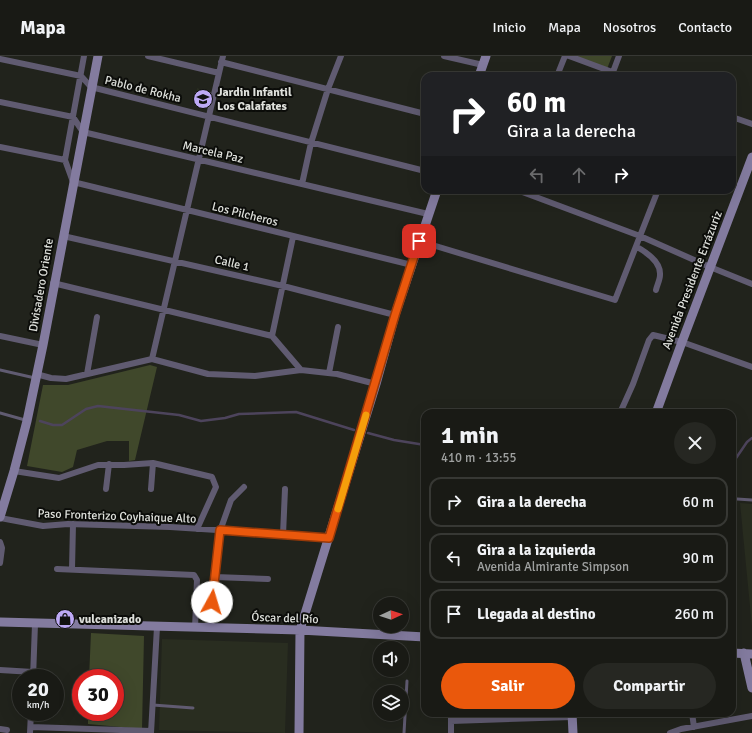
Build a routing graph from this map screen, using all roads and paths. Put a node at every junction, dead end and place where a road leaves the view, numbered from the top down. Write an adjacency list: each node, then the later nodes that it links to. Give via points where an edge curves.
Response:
1 (84, 56): 19 (street)
2 (98, 56): 20 (street, Divisadero Oriente)
3 (148, 56): 13 (street)
4 (181, 56): 13 (street)
5 (341, 56): 21 (street)
6 (444, 56): 14 (street)
7 (486, 56): 14 (street)
8 (564, 56): 16 (street)
9 (569, 56): 17 (street)
10 (619, 56): 17 (street)
11 (0, 59): 19 (street)
12 (222, 59): 18 (street); 21 (street)
13 (180, 64): 18 (street)
14 (483, 65): 15 (street)
15 (480, 72)
16 (558, 72)
17 (613, 72)
18 (219, 73): 25 (street)
19 (81, 76): 20 (street, Pablo de Rokha); 24 (street)
20 (92, 87): 25 (street, Pablo de Rokha); 28 (street, Divisadero Oriente)
21 (328, 89): 23 (street); 29 (street)
22 (0, 102): 24 (street)
23 (421, 113)
24 (73, 117): 28 (street); 32 (street)
25 (208, 117): 29 (street, Pablo de Rokha); 33 (street)
26 (736, 118): 27 (street)
27 (752, 124)
28 (83, 132): 33 (street, Marcela Paz); 35 (street, Divisadero Oriente)
29 (311, 143): 34 (street, Pablo de Rokha); 36 (street)
30 (0, 147): 32 (street)
31 (752, 157): 49 (street, Avenida Presidente Errázuriz)
32 (65, 160): 35 (street)
33 (198, 160): 36 (street, Marcela Paz); 40 (street)
34 (421, 170)
35 (73, 182): 40 (street, Los Pilcheros); 42 (street, Divisadero Oriente)
36 (302, 184): 41 (street, Marcela Paz)
37 (436, 194): 41 (street)
38 (528, 194): 43 (street)
39 (656, 194): 43 (street)
40 (186, 211): 44 (street, Los Pilcheros); 47 (street)
41 (428, 214): 45 (street)
42 (62, 236): 47 (street, Calle 1); 50 (street, Divisadero Oriente)
43 (640, 236): 46 (street); 49 (street)
44 (293, 237): 48 (street, Los Pilcheros); 52 (street)
45 (419, 241): 46 (street, via 615,300); 48 (street)
46 (637, 247): 53 (street, via 657,264 660,274)
47 (174, 262): 52 (street, Calle 1); 54 (street)
48 (412, 265): 55 (street)
49 (710, 267): 51 (street); 60 (street, Avenida Presidente Errázuriz)
50 (54, 283): 54 (street); 61 (street, Divisadero Oriente)
51 (752, 284)
52 (283, 286): 55 (street, Calle 1); 59 (street)
53 (656, 290)
54 (163, 309): 59 (street); 62 (street)
55 (395, 315): 69 (street)
56 (98, 316): 67 (street)
57 (338, 327): 66 (street)
58 (0, 336): 61 (street)
59 (272, 336): 65 (street)
60 (682, 342): 63 (street); 70 (street, via 658,335 653,335 648,340); 71 (street, Avenida Presidente Errázuriz)
61 (42, 345): 68 (street, Divisadero Oriente)
62 (152, 359): 65 (street, via 208,374 255,376); 67 (street)
63 (752, 367)
64 (0, 370): 68 (lane)
65 (301, 370): 66 (street)
66 (329, 373): 69 (street)
67 (87, 374): 68 (street, via 66,379)
68 (35, 376): 73 (street, Divisadero Oriente)
69 (376, 384): 88 (street)
70 (622, 409)
71 (657, 409)
72 (0, 413): 73 (lane)
73 (27, 421): 76 (street, Divisadero Oriente)
74 (152, 463): 75 (street); 79 (street); 85 (street, via 212,477 216,487)
75 (109, 464): 76 (street, via 98,465 59,478); 78 (street)
76 (14, 471): 83 (street, Divisadero Oriente)
77 (244, 487): 86 (street, via 230,500)
78 (106, 489)
79 (151, 489)
80 (285, 489): 87 (street)
81 (737, 499): 82 (lane)
82 (752, 500)
83 (0, 517): 84 (street, Paso Fronterizo Coyhaique Alto, via 43,526)
84 (73, 524): 85 (street, Paso Fronterizo Coyhaique Alto); 92 (street)
85 (197, 529): 86 (street, Paso Fronterizo Coyhaique Alto)
86 (220, 530): 87 (street, Paso Fronterizo Coyhaique Alto); 93 (street)
87 (283, 535): 88 (street, Paso Fronterizo Coyhaique Alto)
88 (329, 538): 100 (street)
89 (0, 542): 90 (street)
90 (0, 562)
91 (57, 568): 92 (street)
92 (72, 569): 98 (street, via 194,575 197,580)
93 (215, 577): 94 (street); 99 (street)
94 (268, 579)
95 (0, 622): 96 (street, Óscar del Río)
96 (35, 624): 97 (street, Óscar del Río); 104 (street)
97 (157, 627): 98 (street, Óscar del Río); 109 (street)
98 (195, 628): 99 (street, Óscar del Río)
99 (210, 628): 100 (street, Óscar del Río)
100 (300, 630): 101 (street, Óscar del Río); 120 (street)
101 (421, 637)
102 (736, 653): 103 (street)
103 (748, 654): 108 (street)
104 (33, 669)
105 (0, 670): 106 (street)
106 (12, 672)
107 (407, 681): 121 (lane)
108 (752, 688)
109 (153, 705): 110 (lane); 119 (street)
110 (193, 708)
111 (752, 716): 117 (street)
112 (450, 717): 116 (street)
113 (532, 717): 116 (street)
114 (572, 717): 123 (street)
115 (693, 717): 117 (street)
116 (451, 721): 122 (street)
117 (694, 727): 124 (street)
118 (30, 730): 119 (street)
119 (151, 732)
120 (299, 733)
121 (404, 733)
122 (451, 733)
123 (573, 733)
124 (670, 733)

